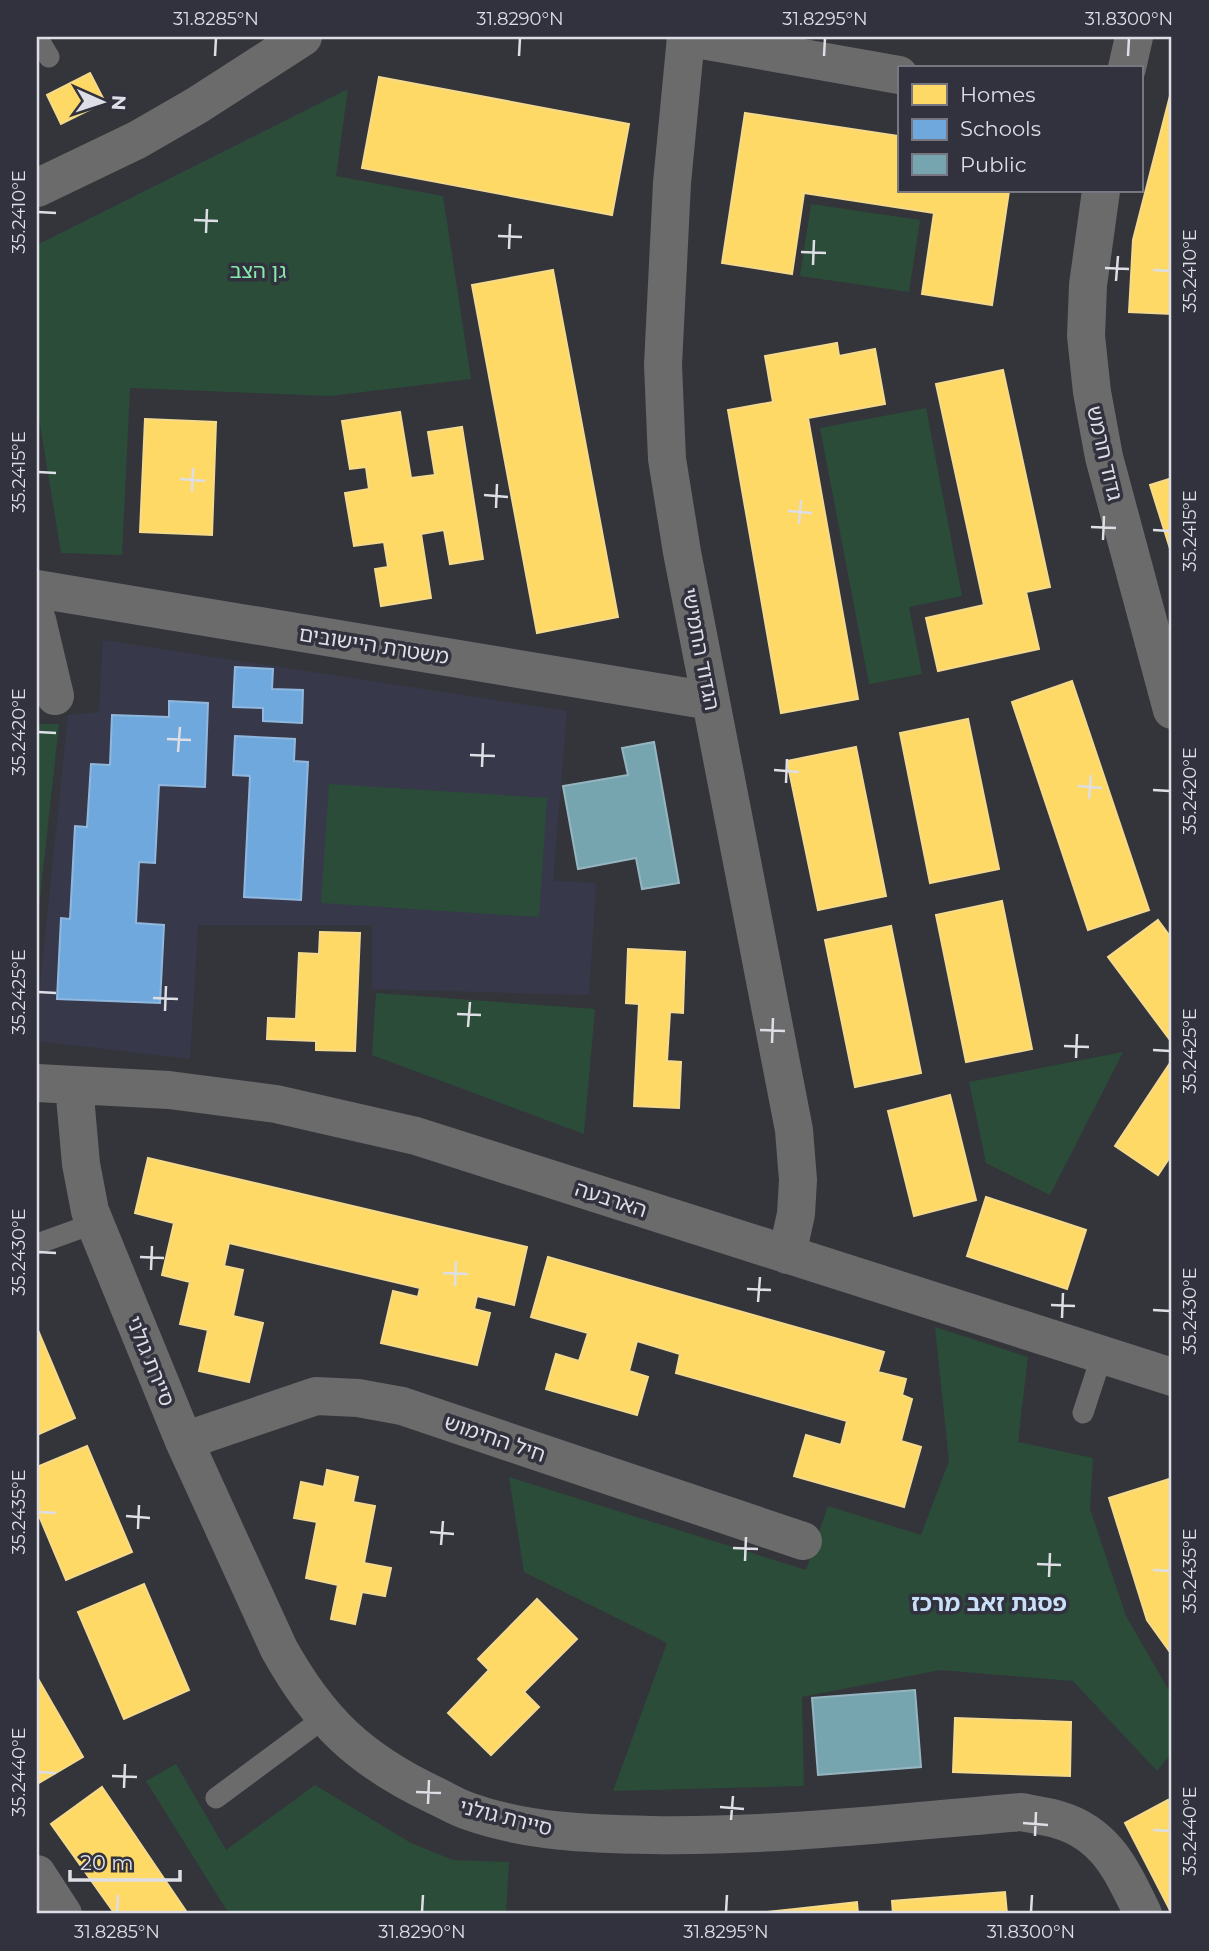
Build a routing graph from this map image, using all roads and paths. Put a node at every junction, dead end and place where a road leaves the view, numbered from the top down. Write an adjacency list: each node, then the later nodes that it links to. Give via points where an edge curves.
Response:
1 (37, 37): 5 (lane)
2 (303, 37): 8 (street, via 137,140)
3 (686, 37): 7 (street); 13 (street, הגדוד החמישי, via 672,183 663,365 667,459)
4 (1134, 37): 6 (street)
5 (49, 57)
6 (1127, 66)
7 (898, 75)
8 (37, 188)
9 (1101, 192): 14 (street, גדוד חרמש, via 1088,285 1086,336 1092,392 1104,457)
10 (37, 589): 13 (street, משטרת היישובים)
11 (37, 620): 12 (street)
12 (55, 696)
13 (711, 701): 19 (street, הגדוד החמישי, via 794,1130 798,1180)
14 (1172, 710)
15 (37, 1083): 16 (street, הארבעה)
16 (74, 1085): 17 (street, סיירת גולני, via 81,1164); 19 (street, הארבעה, via 169,1090 276,1104 416,1136)
17 (94, 1223): 18 (lane); 23 (street, סיירת גולני)
18 (37, 1244)
19 (787, 1255): 20 (street, הארבעה)
20 (1102, 1355): 21 (street, הארבעה); 22 (lane)
21 (1172, 1377)
22 (1083, 1413)
23 (184, 1441): 24 (street, חיל החימוש, via 316,1396 358,1398 402,1406); 25 (street, סיירת גולני, via 279,1649)
24 (803, 1541)
25 (324, 1718): 26 (lane); 29 (street, סיירת גולני, via 358,1749 405,1781 468,1811 582,1834 745,1834 1022,1812 1060,1820 1092,1835 1119,1865)
26 (216, 1798)
27 (38, 1877): 28 (street)
28 (63, 1914)
29 (1143, 1914)

